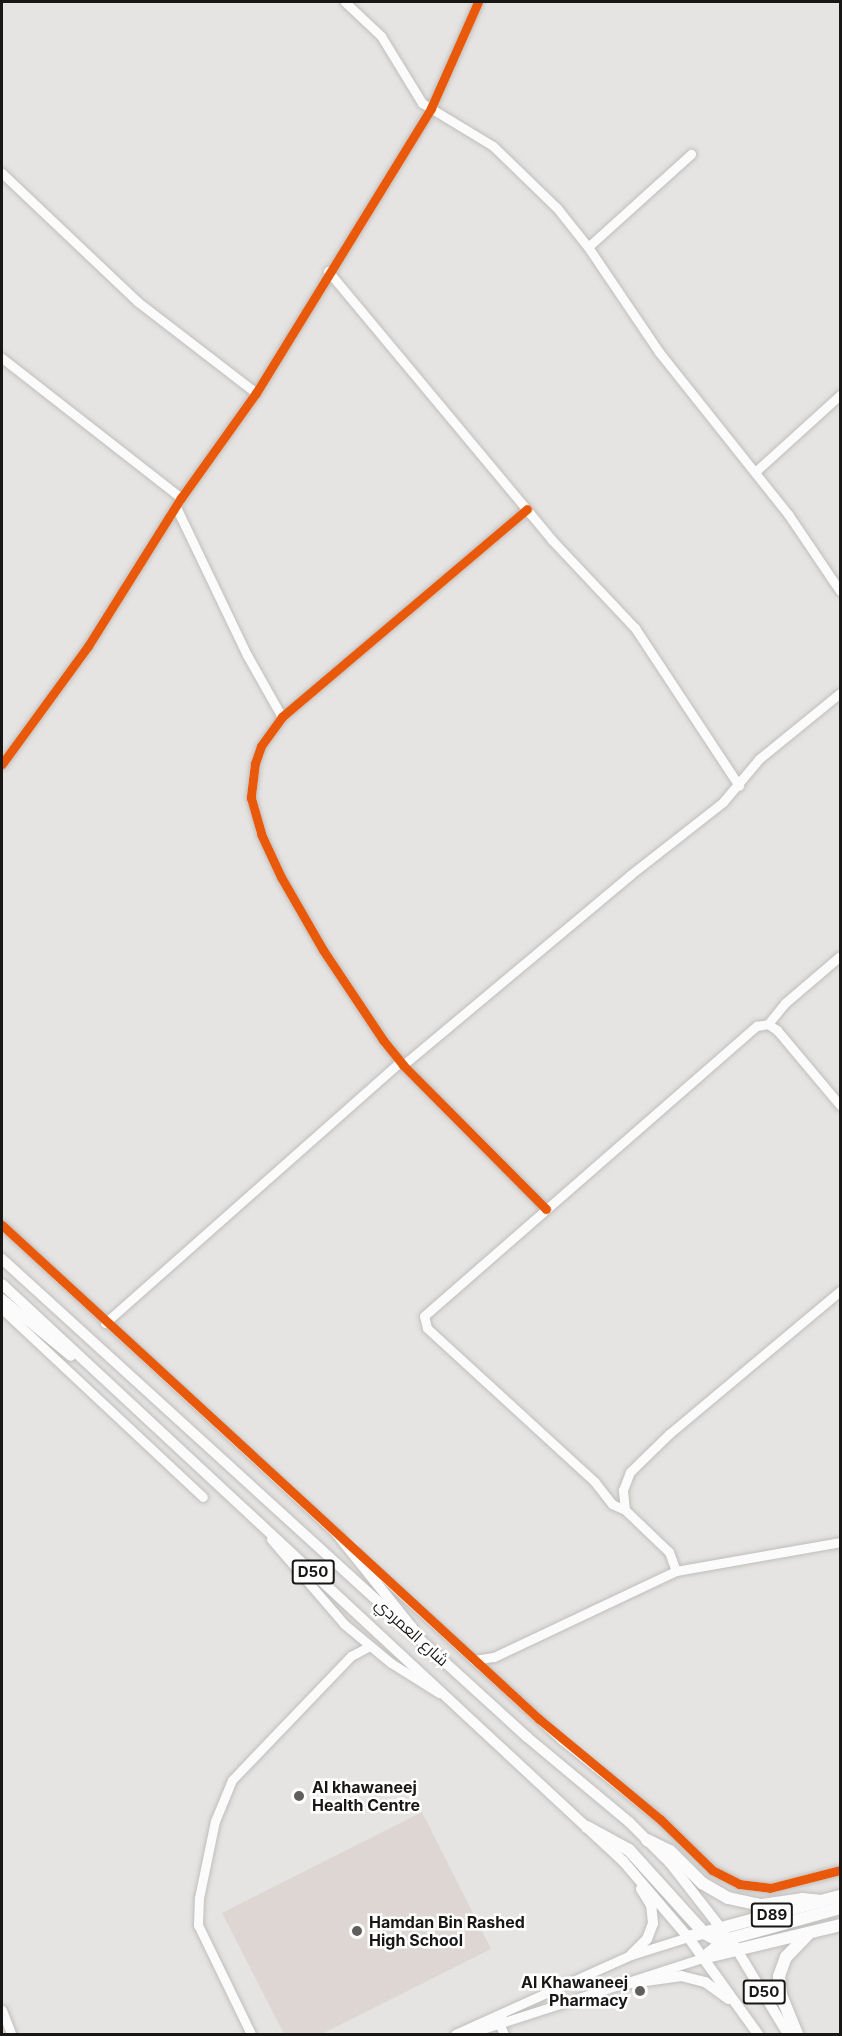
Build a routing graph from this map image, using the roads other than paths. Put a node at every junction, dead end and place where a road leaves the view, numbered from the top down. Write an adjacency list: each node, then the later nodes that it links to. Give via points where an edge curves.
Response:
1 (345, 2): 3 (street, via 381,36 415,95)
2 (478, 2): 3 (street)
3 (431, 108): 6 (street, via 478,135 510,160); 7 (street)
4 (691, 154): 6 (street)
5 (2, 173): 9 (street, via 138,302)
6 (588, 247): 11 (street, via 659,352)
7 (328, 271): 9 (street); 14 (street)
8 (2, 358): 12 (street)
9 (256, 393): 12 (street)
10 (840, 395): 11 (street)
11 (755, 472): 15 (street)
12 (181, 498): 13 (street)
13 (176, 507): 17 (street, via 247,655); 18 (street, via 88,646)
14 (527, 509): 17 (street); 19 (street, via 635,628)
15 (840, 591)
16 (840, 693): 19 (street, via 759,759)
17 (282, 717): 22 (street, via 270,731 255,763 255,816 272,859 307,923)
18 (2, 764)
19 (738, 786): 22 (street)
20 (840, 956): 21 (street, via 785,1003)
21 (768, 1024): 23 (street); 24 (street, via 757,1026)
22 (401, 1063): 24 (street); 31 (street)
23 (840, 1105)
24 (546, 1209): 34 (street, via 426,1313 425,1325 595,1482 612,1503)
25 (2, 1225): 31 (street)
26 (2, 1258): 39 (main road, شارع العمردي / D50)
27 (2, 1284): 32 (main road, شارع العمردي / D50)
28 (840, 1291): 34 (street, via 637,1464 623,1490)
29 (2, 1299): 32 (main road, via 63,1350)
30 (2, 1309): 33 (street)
31 (105, 1323): 36 (street)
32 (94, 1369): 35 (main road, شارع العمردي / D50)
33 (203, 1497)
34 (625, 1510): 38 (street, via 669,1552)
35 (257, 1520): 40 (street, via 321,1599); 44 (main road, شارع العمردي / D50)
36 (337, 1534): 39 (main road, via 402,1610); 42 (street)
37 (840, 1542): 38 (street)
38 (676, 1571): 41 (street)
39 (418, 1638): 46 (main road, شارع العمردي / D50)
40 (370, 1646): 44 (street); 67 (street, via 355,1653 232,1779 215,1821 199,1898 198,1925)
41 (494, 1657): 42 (street); 43 (street)
42 (474, 1660): 43 (street)
43 (492, 1676): 48 (street, via 721,1876 749,1886 770,1888)
44 (450, 1699): 45 (main road, شارع العمردي / D50)
45 (587, 1827): 47 (main road, شارع العمردي / D50); 53 (highway, via 634,1854)
46 (647, 1839): 50 (highway, via 670,1851 702,1883 728,1898 762,1905 802,1899); 56 (main road, شارع العمردي / D50)
47 (623, 1861): 55 (main road, شارع العمردي / D50); 58 (main road, via 649,1899 653,1917 647,1939)
48 (840, 1870)
49 (840, 1896): 50 (highway, D89)
50 (822, 1901): 56 (highway, D89)
51 (840, 1908): 56 (highway)
52 (840, 1924): 54 (highway)
53 (704, 1933): 55 (highway); 56 (highway)
54 (808, 1933): 57 (highway); 74 (highway, via 789,1952 778,1976 781,1995)
55 (688, 1937): 58 (street); 59 (main road, شارع العمردي / D50)
56 (723, 1937): 57 (highway); 59 (highway)
57 (738, 1951): 59 (highway); 73 (main road, D50)
58 (631, 1955): 60 (street)
59 (704, 1958): 61 (street); 63 (main road, شارع العمردي / D50)
60 (610, 1964): 65 (street, via 505,2015); 68 (street)
61 (617, 1984): 63 (main road, via 664,1976 697,1979 720,1992); 64 (street)
62 (2, 2010): 66 (street)
63 (746, 2016): 72 (main road, شارع العمردي / D50)
64 (516, 2018): 65 (street); 71 (street)
65 (499, 2023): 69 (street); 70 (street)
66 (11, 2034)
67 (251, 2034)
68 (455, 2034)
69 (467, 2034)
70 (504, 2034)
71 (510, 2034)
72 (758, 2034)
73 (788, 2034)
74 (797, 2034)

